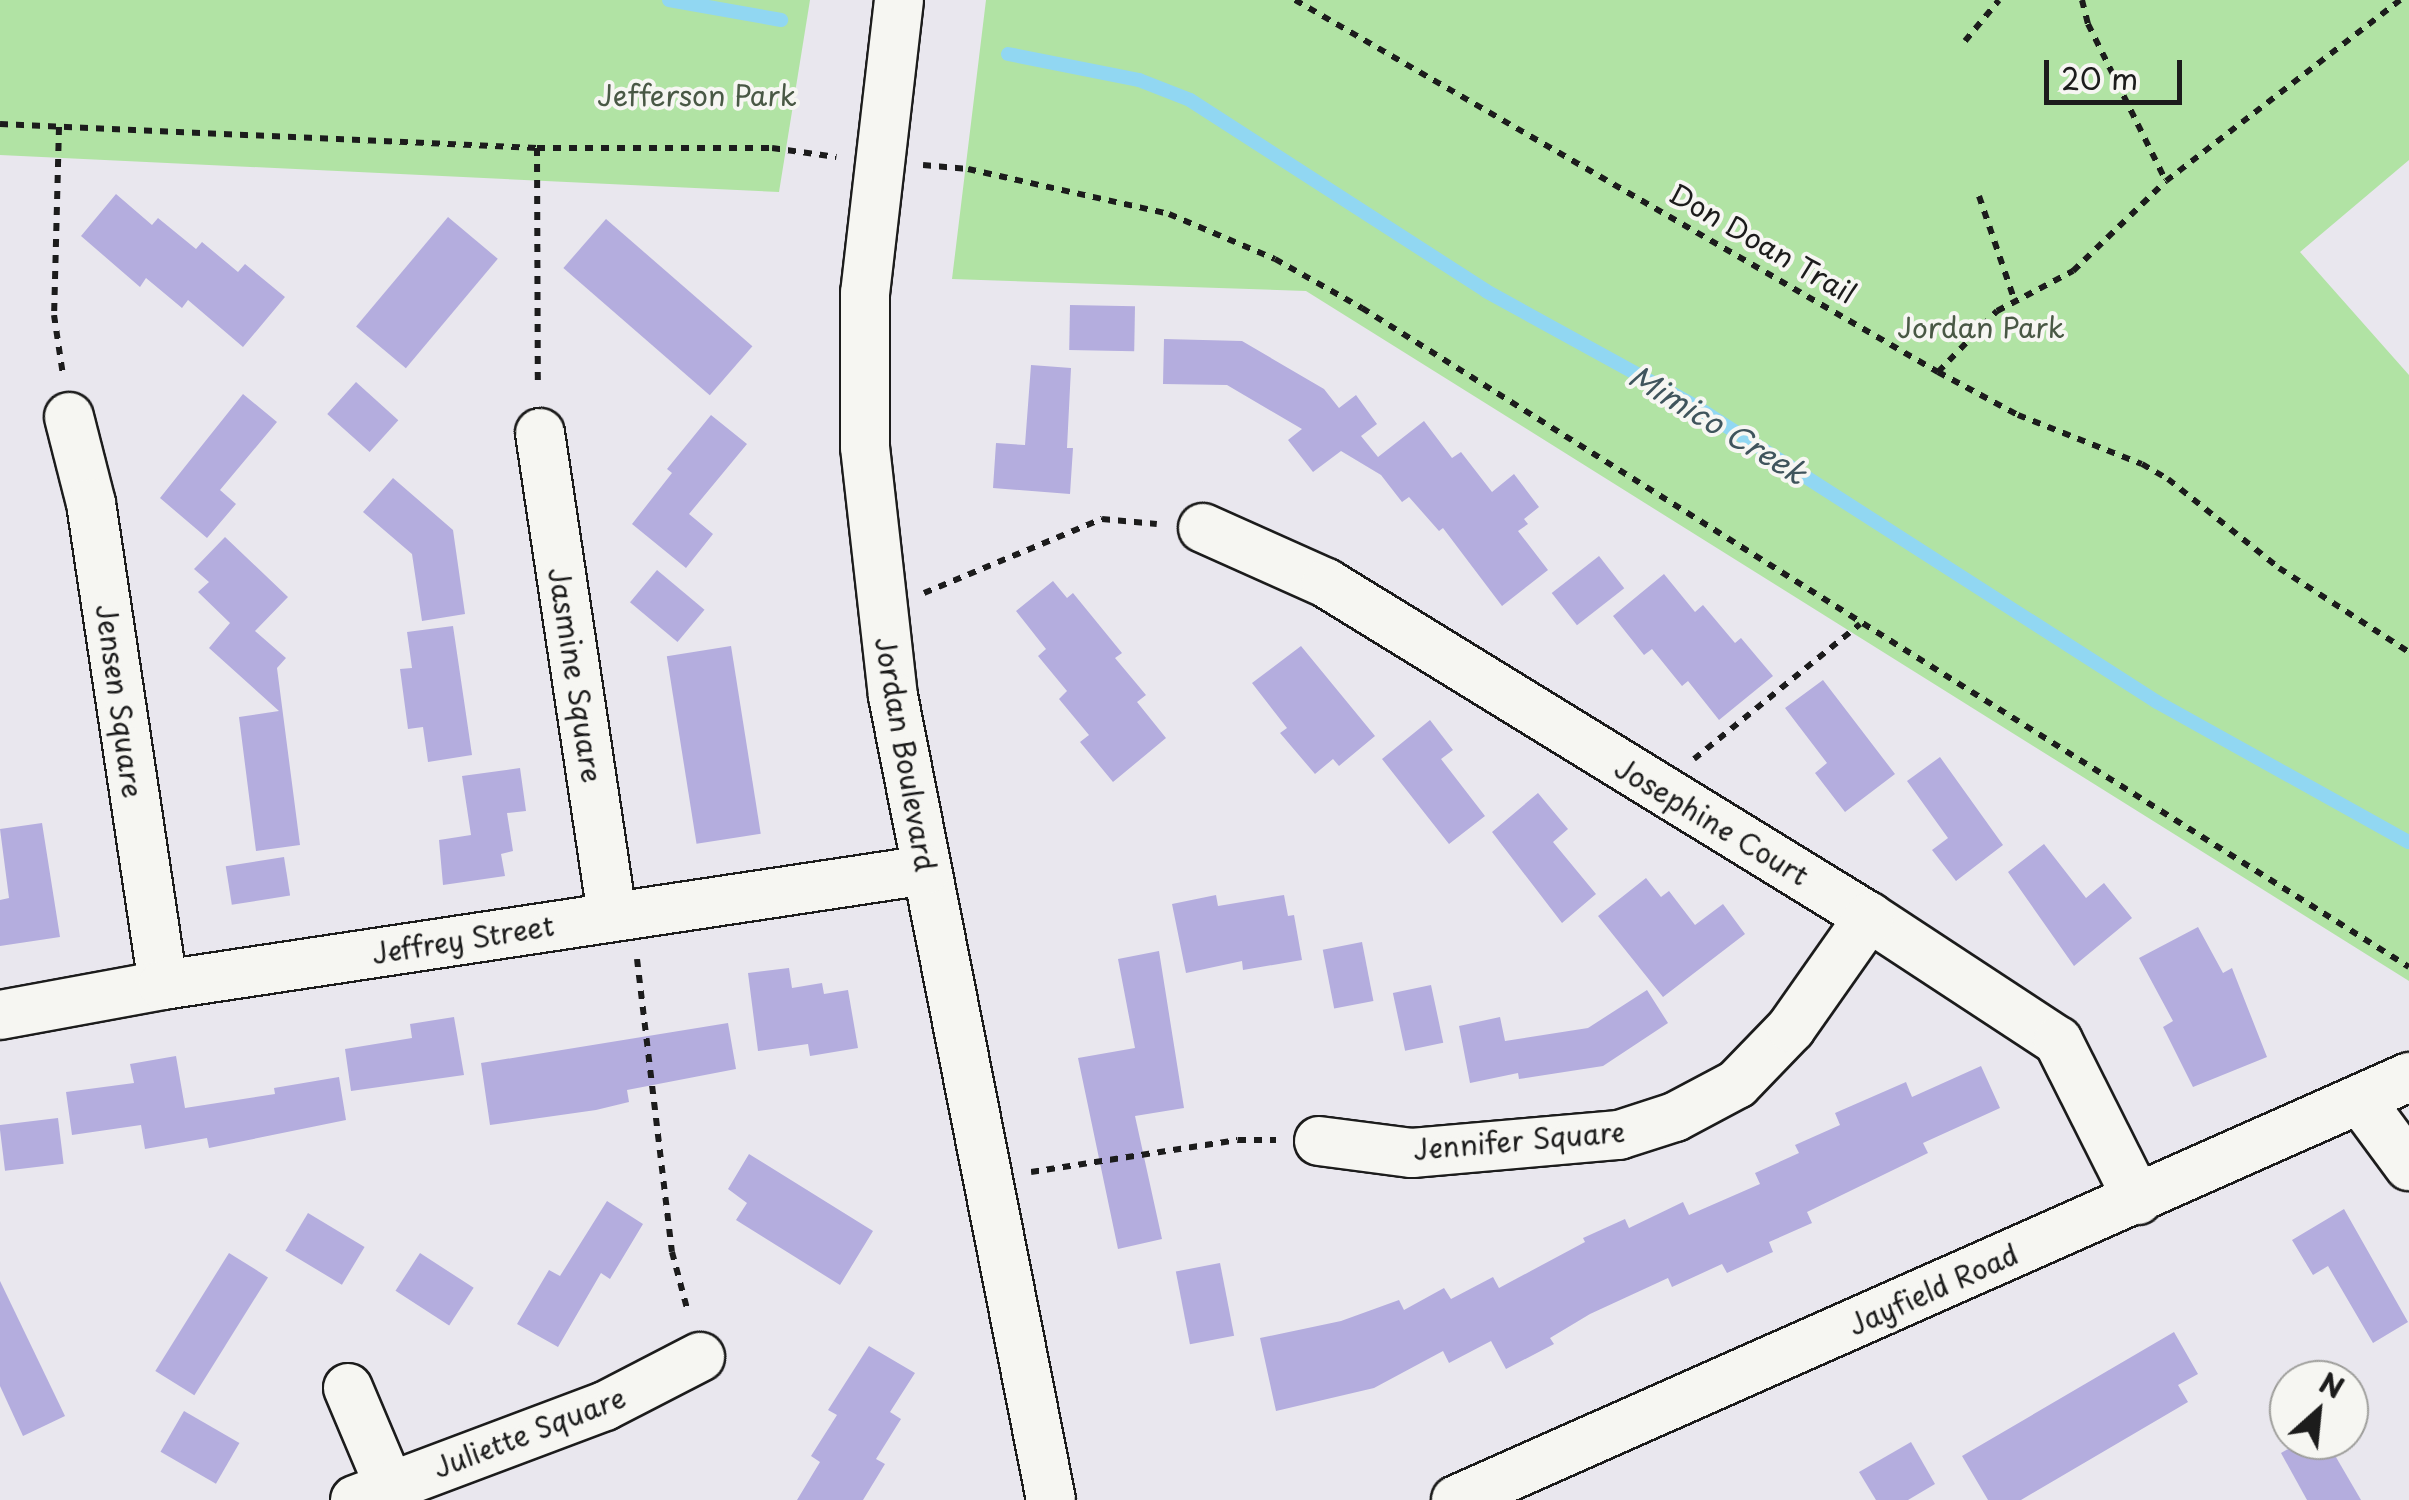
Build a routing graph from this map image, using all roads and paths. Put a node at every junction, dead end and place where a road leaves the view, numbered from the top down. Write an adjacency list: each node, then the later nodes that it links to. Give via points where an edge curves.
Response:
1 (899, 0): 10 (street, Jordan Boulevard)
2 (1294, 0): 14 (path, Don Doan Trail)
3 (1999, 0): 6 (path)
4 (2082, 0): 11 (path)
5 (2400, 0): 11 (path)
6 (1966, 41)
7 (0, 124): 8 (path)
8 (60, 127): 9 (path); 15 (path, via 54,315)
9 (537, 148): 10 (path, via 772,148); 16 (path)
10 (878, 162): 18 (street, Jordan Boulevard, via 864,293 865,447); 19 (path, via 968,168 1169,214 1275,258)
11 (2166, 181): 13 (path, via 2073,271)
12 (1979, 196): 13 (path)
13 (2015, 302): 14 (path, via 1997,311)
14 (1938, 372): 20 (path, Don Doan Trail, via 2018,415 2168,479 2278,568)
15 (69, 418): 26 (street, Jensen Square, via 91,503)
16 (540, 433): 23 (street, Jasmine Square)
17 (1203, 528): 18 (path, via 1102,520); 21 (street, Josephine Court, via 1326,583)
18 (882, 610): 22 (street, Jordan Boulevard)
19 (1860, 624): 21 (path); 25 (path)
20 (2409, 652)
21 (1658, 789): 24 (street, Josephine Court)
22 (926, 870): 23 (street, Jeffrey Street); 32 (street, Jordan Boulevard)
23 (612, 916): 26 (street, Jeffrey Street); 34 (path, via 636,956 672,1252)
24 (1869, 917): 30 (street, Jennifer Square, via 1791,1028 1738,1084 1675,1118 1618,1136 1412,1152); 33 (street, Josephine Court, via 2058,1041)
25 (2409, 968)
26 (162, 986): 27 (street, Jeffrey Street)
27 (0, 1015)
28 (2409, 1077): 29 (street, Jayfield Road)
29 (2360, 1101): 31 (street); 33 (street, Jayfield Road)
30 (1318, 1141): 32 (path, via 1238,1140)
31 (2409, 1166)
32 (990, 1180): 37 (street, Jordan Boulevard)
33 (2138, 1200): 38 (street, Jayfield Road)
34 (700, 1357): 36 (street, Juliette Square, via 605,1406)
35 (348, 1388): 36 (street)
36 (372, 1492)
37 (1051, 1500)
38 (1456, 1500)

